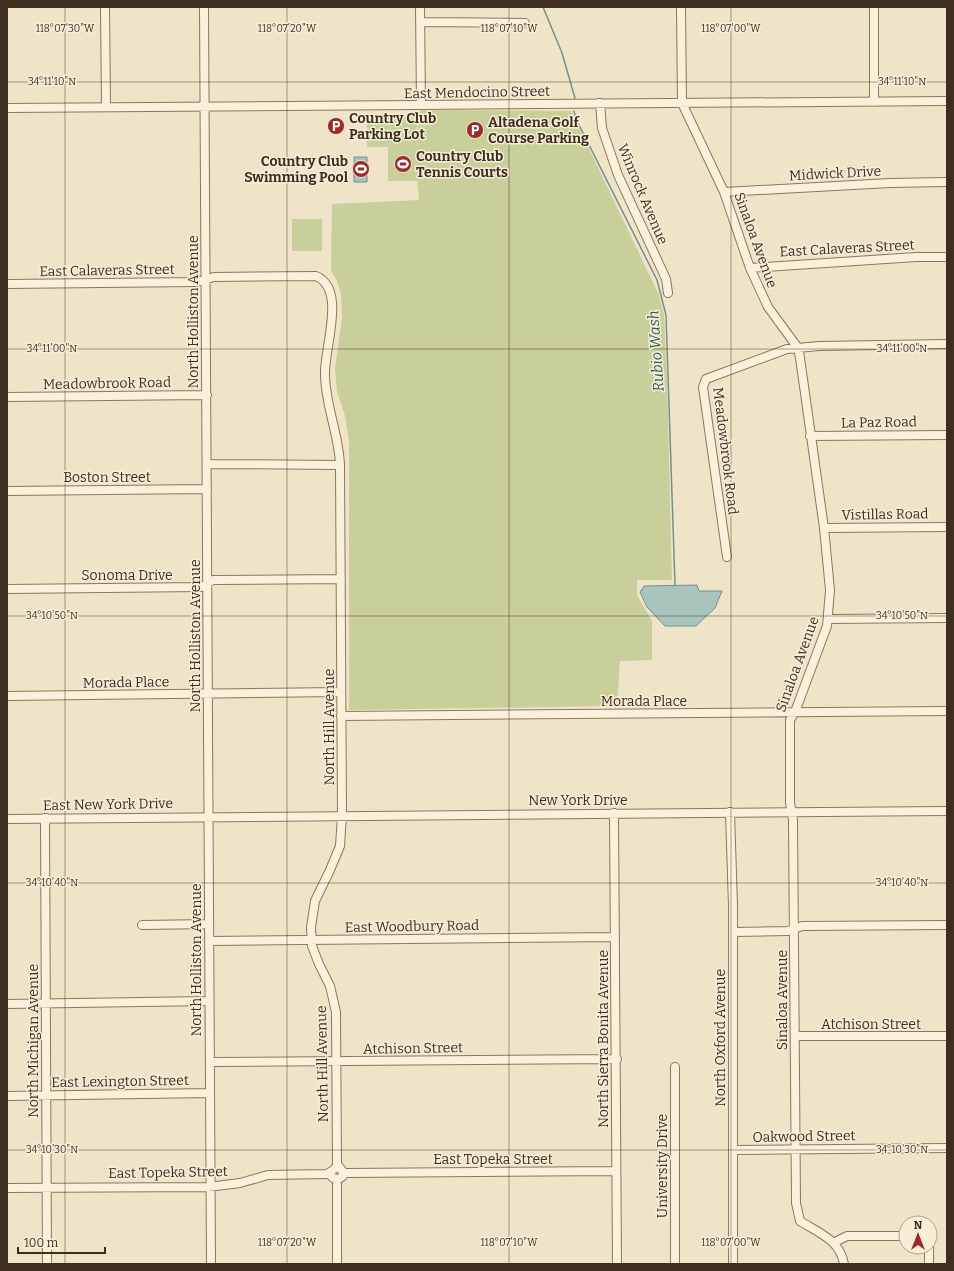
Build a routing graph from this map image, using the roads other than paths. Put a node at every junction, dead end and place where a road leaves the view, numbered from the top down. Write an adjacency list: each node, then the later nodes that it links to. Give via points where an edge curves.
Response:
1 (105, 7): 14 (street)
2 (204, 7): 13 (street, North Holliston Avenue)
3 (420, 7): 6 (street)
4 (681, 7): 11 (street)
5 (874, 7): 9 (street)
6 (420, 22): 7 (street); 12 (street)
7 (525, 23)
8 (947, 101): 9 (street, East Mendocino Street)
9 (874, 102): 11 (street, East Mendocino Street)
10 (600, 103): 11 (street, East Mendocino Street); 12 (street, East Mendocino Street); 23 (street, Winrock Avenue, via 602,128 618,175 666,279)
11 (682, 103): 17 (street, Sinaloa Avenue)
12 (421, 105): 13 (street, East Mendocino Street)
13 (205, 106): 14 (street, East Mendocino Street); 20 (street, North Holliston Avenue)
14 (106, 107): 15 (street, East Mendocino Street)
15 (7, 108)
16 (947, 182): 17 (street, Midwick Drive)
17 (724, 192): 19 (street, Sinaloa Avenue)
18 (947, 257): 19 (street, East Calaveras Street, via 908,257)
19 (750, 268): 25 (street, Sinaloa Avenue, via 768,307)
20 (206, 280): 21 (street, East Calaveras Street, via 214,277 316,276); 22 (street, East Calaveras Street); 26 (street, North Holliston Avenue)
21 (326, 282): 31 (street, North Hill Avenue, via 332,311 325,360 325,384 338,436)
22 (7, 284)
23 (668, 293)
24 (947, 344): 25 (street, Meadowbrook Road)
25 (798, 348): 29 (street, Sinaloa Avenue); 36 (street, Meadowbrook Road, via 787,349 706,378 704,382)
26 (206, 395): 27 (street, Meadowbrook Road); 30 (street, North Holliston Avenue)
27 (7, 397)
28 (947, 435): 29 (street, La Paz Road)
29 (810, 436): 35 (street, Sinaloa Avenue)
30 (206, 464): 31 (street); 32 (street, North Holliston Avenue)
31 (340, 465): 37 (street, North Hill Avenue)
32 (207, 489): 33 (street, Boston Street); 38 (street, North Holliston Avenue)
33 (7, 490)
34 (947, 526): 35 (street, Vistillas Road)
35 (824, 528): 41 (street, Sinaloa Avenue, via 829,571)
36 (727, 557)
37 (341, 579): 38 (street, Sonoma Drive, via 213,580); 42 (street, North Hill Avenue)
38 (208, 583): 39 (street, Sonoma Drive, via 201,587); 43 (street, North Holliston Avenue)
39 (7, 588)
40 (947, 618): 41 (street)
41 (829, 619): 46 (street, Sinaloa Avenue)
42 (341, 692): 43 (street, Morada Place); 47 (street, North Hill Avenue)
43 (208, 694): 44 (street, Morada Place); 53 (street, North Holliston Avenue)
44 (7, 696)
45 (947, 711): 46 (street, Morada Place)
46 (795, 712): 47 (street, Morada Place); 50 (street, Sinaloa Avenue, via 790,720 790,803)
47 (341, 716): 52 (street, North Hill Avenue)
48 (947, 811): 50 (street, New York Drive)
49 (730, 812): 50 (street, New York Drive); 51 (street, New York Drive); 60 (street, North Oxford Avenue)
50 (793, 812): 59 (street, Sinaloa Avenue)
51 (614, 813): 52 (street, New York Drive); 61 (street, North Sierra Bonita Avenue)
52 (342, 815): 53 (street, New York Drive); 62 (street, North Hill Avenue, via 340,846 314,901 311,915)
53 (208, 816): 54 (street, East New York Drive); 56 (street, North Holliston Avenue)
54 (45, 818): 55 (street, East New York Drive); 65 (street, North Michigan Avenue)
55 (7, 819)
56 (208, 924): 57 (street); 63 (street, North Holliston Avenue)
57 (142, 925)
58 (947, 925): 59 (street)
59 (795, 928): 60 (street, via 788,931); 67 (street, Sinaloa Avenue)
60 (733, 932): 78 (street, North Oxford Avenue)
61 (615, 937): 62 (street, East Woodbury Road); 69 (street, North Sierra Bonita Avenue)
62 (312, 940): 63 (street, East Woodbury Road); 71 (street, North Hill Avenue, via 318,964 334,998)
63 (209, 941): 64 (street, North Holliston Avenue)
64 (210, 1001): 65 (street); 70 (street, North Holliston Avenue)
65 (45, 1003): 66 (street); 74 (street, North Michigan Avenue)
66 (7, 1004)
67 (796, 1036): 68 (street, Atchison Street); 77 (street, Sinaloa Avenue)
68 (947, 1036)
69 (617, 1059): 71 (street, Atchison Street); 79 (street, North Sierra Bonita Avenue)
70 (210, 1062): 71 (street, Atchison Street); 73 (street, North Holliston Avenue)
71 (336, 1062): 80 (street, North Hill Avenue)
72 (675, 1067): 90 (street, University Drive)
73 (210, 1093): 74 (street, East Lexington Street); 81 (street, North Holliston Avenue)
74 (46, 1095): 75 (street, East Lexington Street); 82 (street, North Michigan Avenue)
75 (7, 1096)
76 (947, 1148): 77 (street, Oakwood Street)
77 (795, 1149): 78 (street, Oakwood Street); 85 (street, Sinaloa Avenue, via 796,1203 800,1221)
78 (733, 1150): 91 (street, North Oxford Avenue)
79 (616, 1171): 80 (street, East Topeka Street); 89 (street, North Sierra Bonita Avenue)
80 (337, 1174): 81 (street, East Topeka Street, via 268,1175 240,1183); 88 (street, North Hill Avenue)
81 (211, 1186): 82 (street, East Topeka Street); 87 (street, North Holliston Avenue)
82 (46, 1187): 83 (street, East Topeka Street); 86 (street, North Michigan Avenue)
83 (7, 1188)
84 (898, 1236): 85 (street, via 847,1236)
85 (835, 1242): 92 (street, via 843,1256)
86 (47, 1264)
87 (212, 1264)
88 (337, 1264)
89 (617, 1264)
90 (675, 1264)
91 (734, 1264)
92 (844, 1264)

